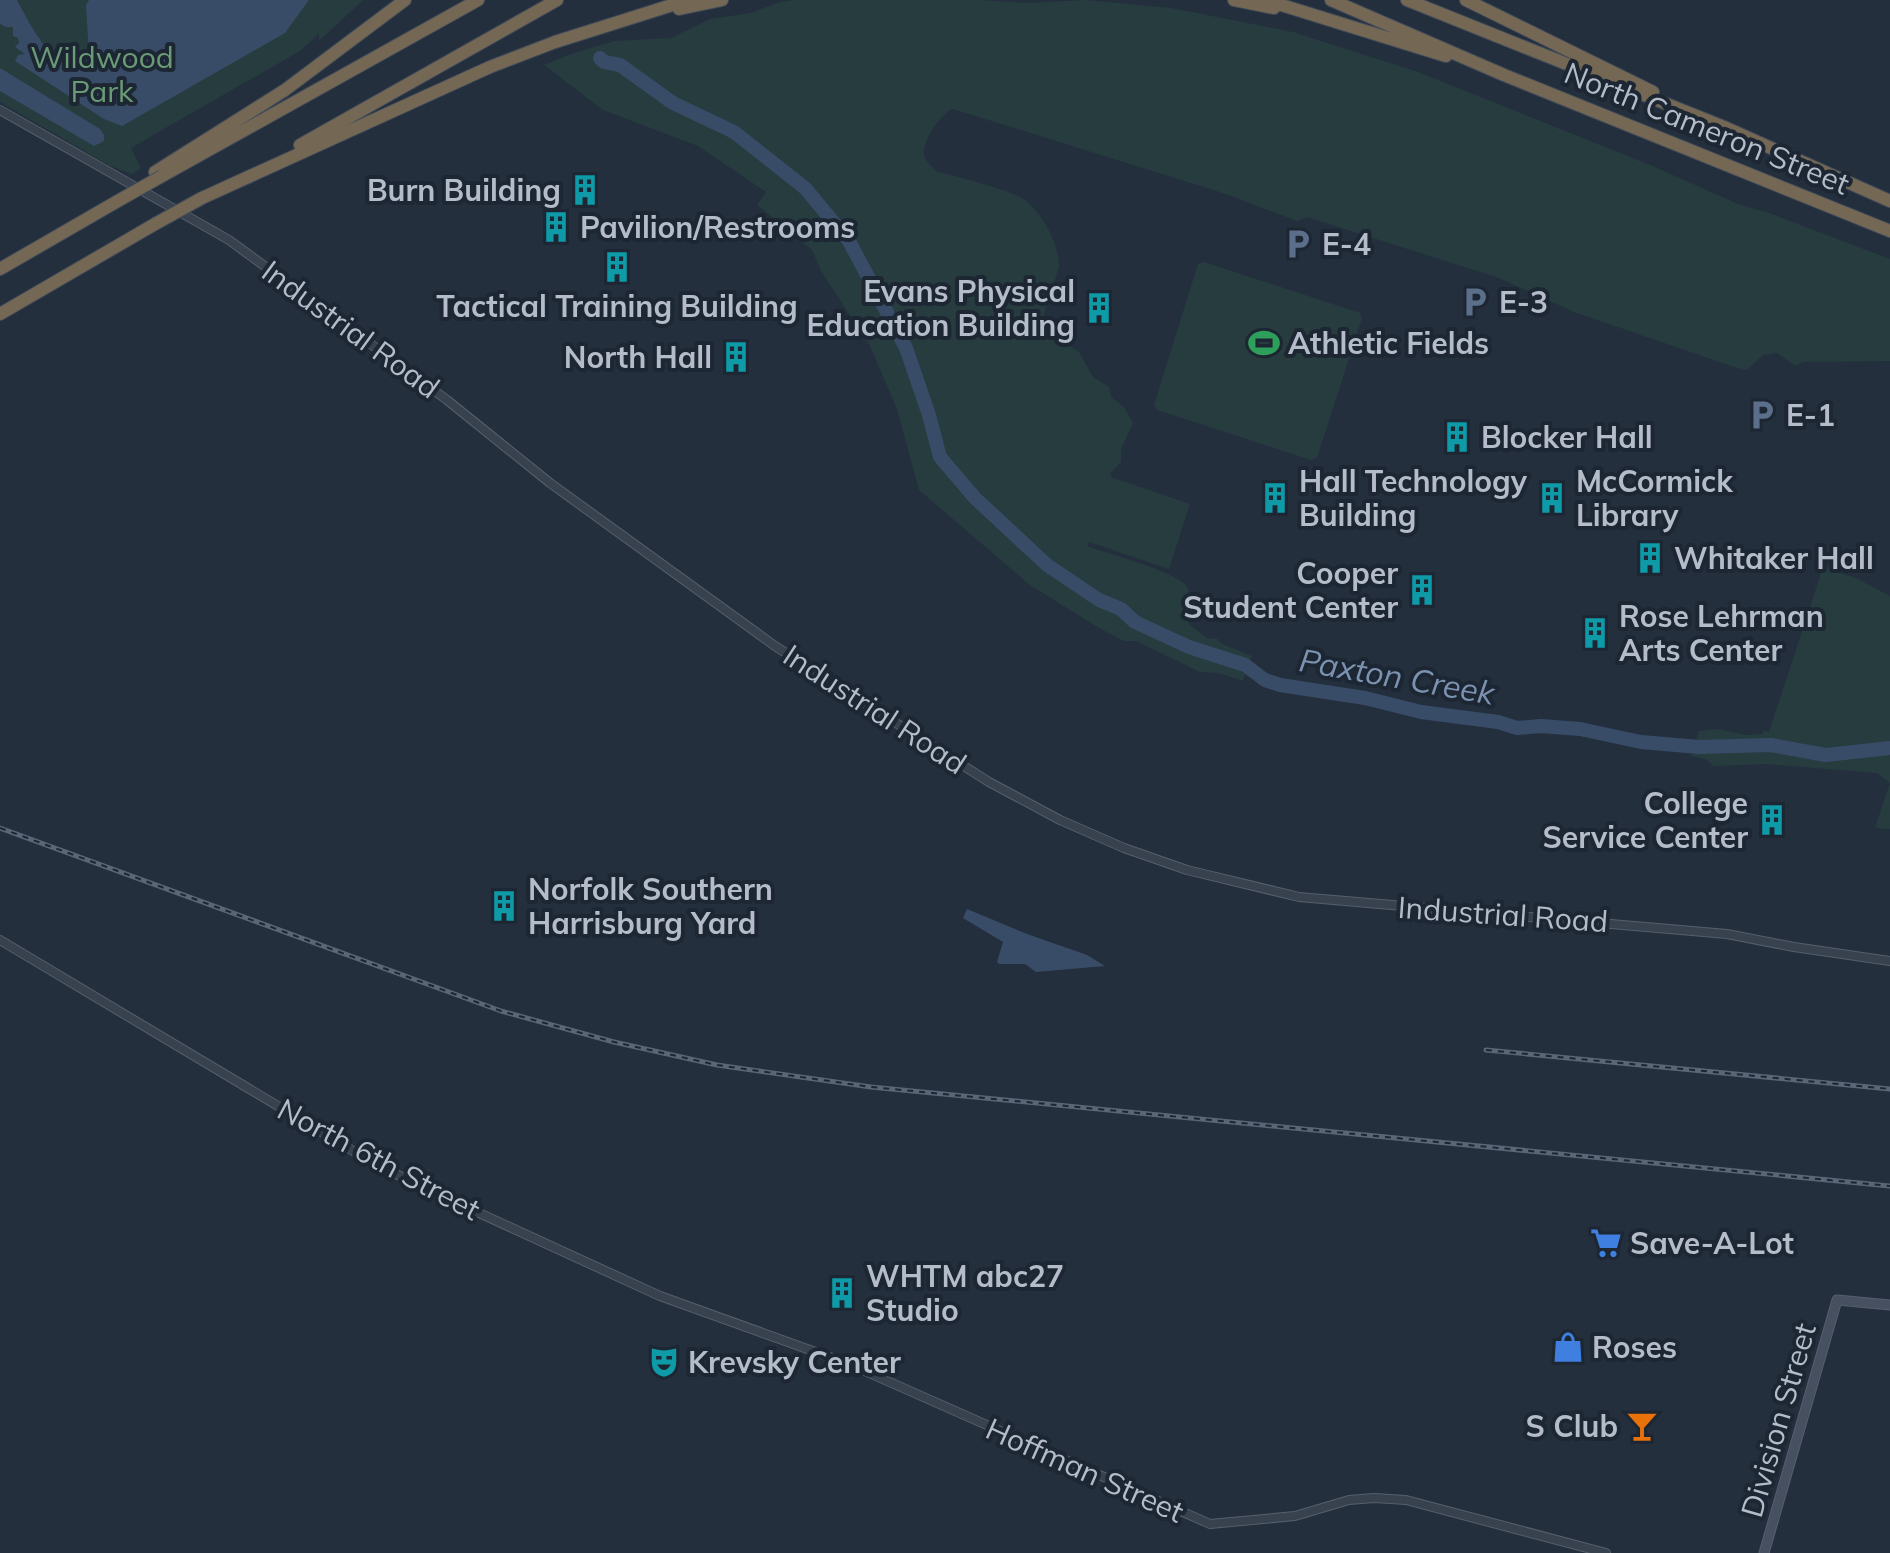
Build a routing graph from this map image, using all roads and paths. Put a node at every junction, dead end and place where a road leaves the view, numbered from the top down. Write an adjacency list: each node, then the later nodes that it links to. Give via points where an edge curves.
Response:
1 (405, 0): 16 (highway, via 285,90)
2 (478, 0): 16 (highway)
3 (557, 0): 17 (highway)
4 (688, 0): 12 (highway)
5 (722, 0): 12 (highway)
6 (1234, 0): 11 (highway)
7 (1265, 0): 11 (highway)
8 (1331, 0): 13 (highway)
9 (1407, 0): 15 (highway)
10 (1466, 0): 15 (highway)
11 (1311, 15): 13 (highway)
12 (602, 27): 17 (highway, via 468,76)
13 (1504, 75): 19 (highway, North Cameron Street)
14 (0, 110): 23 (street, Industrial Road, via 229,240 775,646 989,782 1060,820 1187,870 1299,897 1727,934)
15 (1724, 127): 18 (highway, North Cameron Street)
16 (159, 174): 20 (highway, bridge)
17 (202, 198): 21 (highway, bridge)
18 (1890, 201)
19 (1890, 231)
20 (0, 269)
21 (0, 314)
22 (0, 940): 25 (street, North 6th Street, via 416,1184 660,1296)
23 (1890, 961)
24 (1890, 1305): 27 (main road, Division Street, via 1837,1300)
25 (777, 1337): 26 (street, Hoffman Street, via 1210,1524 1295,1516 1349,1500 1406,1500)
26 (1606, 1553)
27 (1764, 1553)

